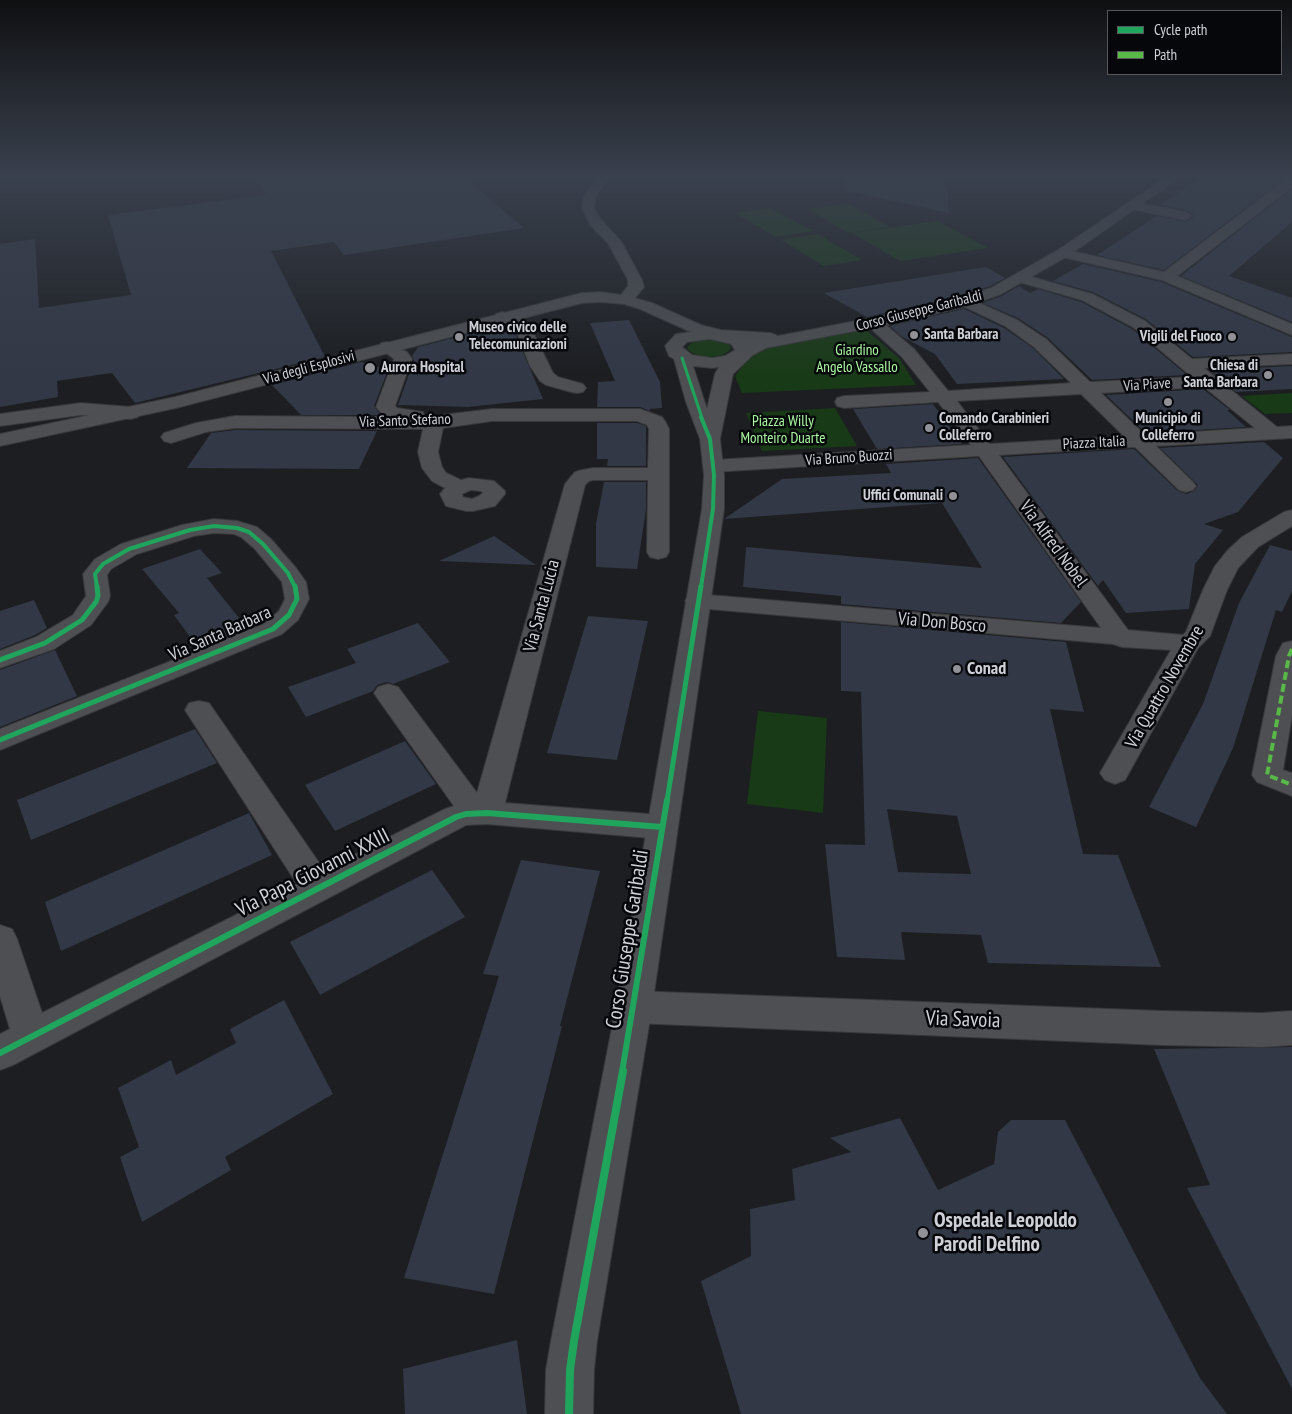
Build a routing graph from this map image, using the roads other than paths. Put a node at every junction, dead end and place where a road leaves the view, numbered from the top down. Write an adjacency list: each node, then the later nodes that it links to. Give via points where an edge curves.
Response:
1 (616, 244): 7 (street, via 636,280 636,287)
2 (1076, 244): 4 (street, Corso Giuseppe Garibaldi)
3 (1212, 244): 5 (street)
4 (1063, 253): 5 (street); 6 (street, Corso Giuseppe Garibaldi)
5 (1167, 277): 12 (street)
6 (1021, 278): 8 (street, Corso Giuseppe Garibaldi); 19 (street, via 1113,308 1139,324)
7 (625, 300): 9 (street, Via degli Esplosivi); 10 (street, Via degli Esplosivi, via 582,298)
8 (966, 302): 11 (street, Corso Giuseppe Garibaldi); 22 (street, Piazza Italia, via 1033,337)
9 (646, 306): 14 (street, Via degli Esplosivi, via 690,326); 16 (street, via 658,317)
10 (502, 317): 15 (street, Via degli Esplosivi); 21 (street, via 522,325 546,377)
11 (874, 323): 13 (street, Corso Giuseppe Garibaldi); 23 (street, via 914,359)
12 (1292, 330)
13 (812, 334): 14 (street, Corso Giuseppe Garibaldi, via 764,338); 17 (street, Corso Giuseppe Garibaldi, via 761,344)
14 (720, 335): 16 (street, via 690,336 676,342); 17 (street, via 742,344 744,348)
15 (387, 348): 25 (street, Via degli Esplosivi); 26 (street, via 402,359 385,407 391,413 411,416)
16 (678, 352): 17 (street, via 699,362 725,362); 32 (street)
17 (739, 357): 32 (street, Corso Giuseppe Garibaldi, via 724,374)
18 (1292, 359): 19 (street)
19 (1189, 364): 20 (street)
20 (1208, 381): 22 (street, Via Piave); 30 (street)
21 (577, 388)
22 (1087, 388): 23 (street); 34 (street, Piazza Italia)
23 (944, 396): 24 (street); 35 (street)
24 (844, 402)
25 (131, 413): 27 (street, via 71,410); 33 (street, Via degli Esplosivi)
26 (492, 414): 28 (street, Via Santo Stefano); 37 (street, Via Santo Stefano, via 640,415 652,419 658,424)
27 (0, 420)
28 (434, 423): 31 (street, Via Santo Stefano, via 236,422 211,425); 39 (street, via 428,452 432,468 439,477)
29 (1292, 432): 30 (street)
30 (1272, 433): 34 (street)
31 (171, 437)
32 (710, 439): 36 (street, Corso Giuseppe Garibaldi)
33 (0, 440)
34 (1141, 440): 35 (street, Piazza Italia); 38 (street)
35 (984, 449): 36 (street, Via Bruno Buozzi); 43 (street, Via Alfred Nobel)
36 (713, 466): 42 (street, Corso Giuseppe Garibaldi, via 713,509)
37 (659, 474): 41 (street); 52 (street, Via Santa Lucia, via 593,474 582,476 575,484)
38 (1186, 486)
39 (458, 487)
40 (1292, 517): 44 (street, Via Quattro Novembre, via 1264,532 1235,556 1217,584 1197,636)
41 (658, 552)
42 (697, 601): 43 (street, Via Don Bosco); 53 (street, Corso Giuseppe Garibaldi)
43 (1122, 639): 44 (street, Via Don Bosco)
44 (1188, 643): 50 (street, Via Quattro Novembre)
45 (1292, 649): 51 (street, via 1267,775)
46 (0, 660): 49 (street, Via Santa Barbara, via 45,643 82,620 96,602 95,574 103,564 129,549 190,530 214,526 249,532 294,582 297,599 290,615 273,629)
47 (388, 693): 52 (street)
48 (198, 710): 54 (street, Via Papa Giovanni XXIII)
49 (0, 740)
50 (1115, 773)
51 (1292, 785)
52 (482, 813): 53 (street, Via Papa Giovanni XXIII); 54 (street, Via Papa Giovanni XXIII, via 466,814 448,821)
53 (662, 827): 56 (street, Corso Giuseppe Garibaldi)
54 (318, 888): 58 (street, Via Papa Giovanni XXIII)
55 (0, 939): 58 (street)
56 (634, 1007): 57 (street, Via Savoia, via 1162,1028); 60 (street, Corso Giuseppe Garibaldi, via 574,1341)
57 (1292, 1028)
58 (31, 1037): 59 (street, Via Papa Giovanni XXIII)
59 (0, 1053)
60 (569, 1414)

